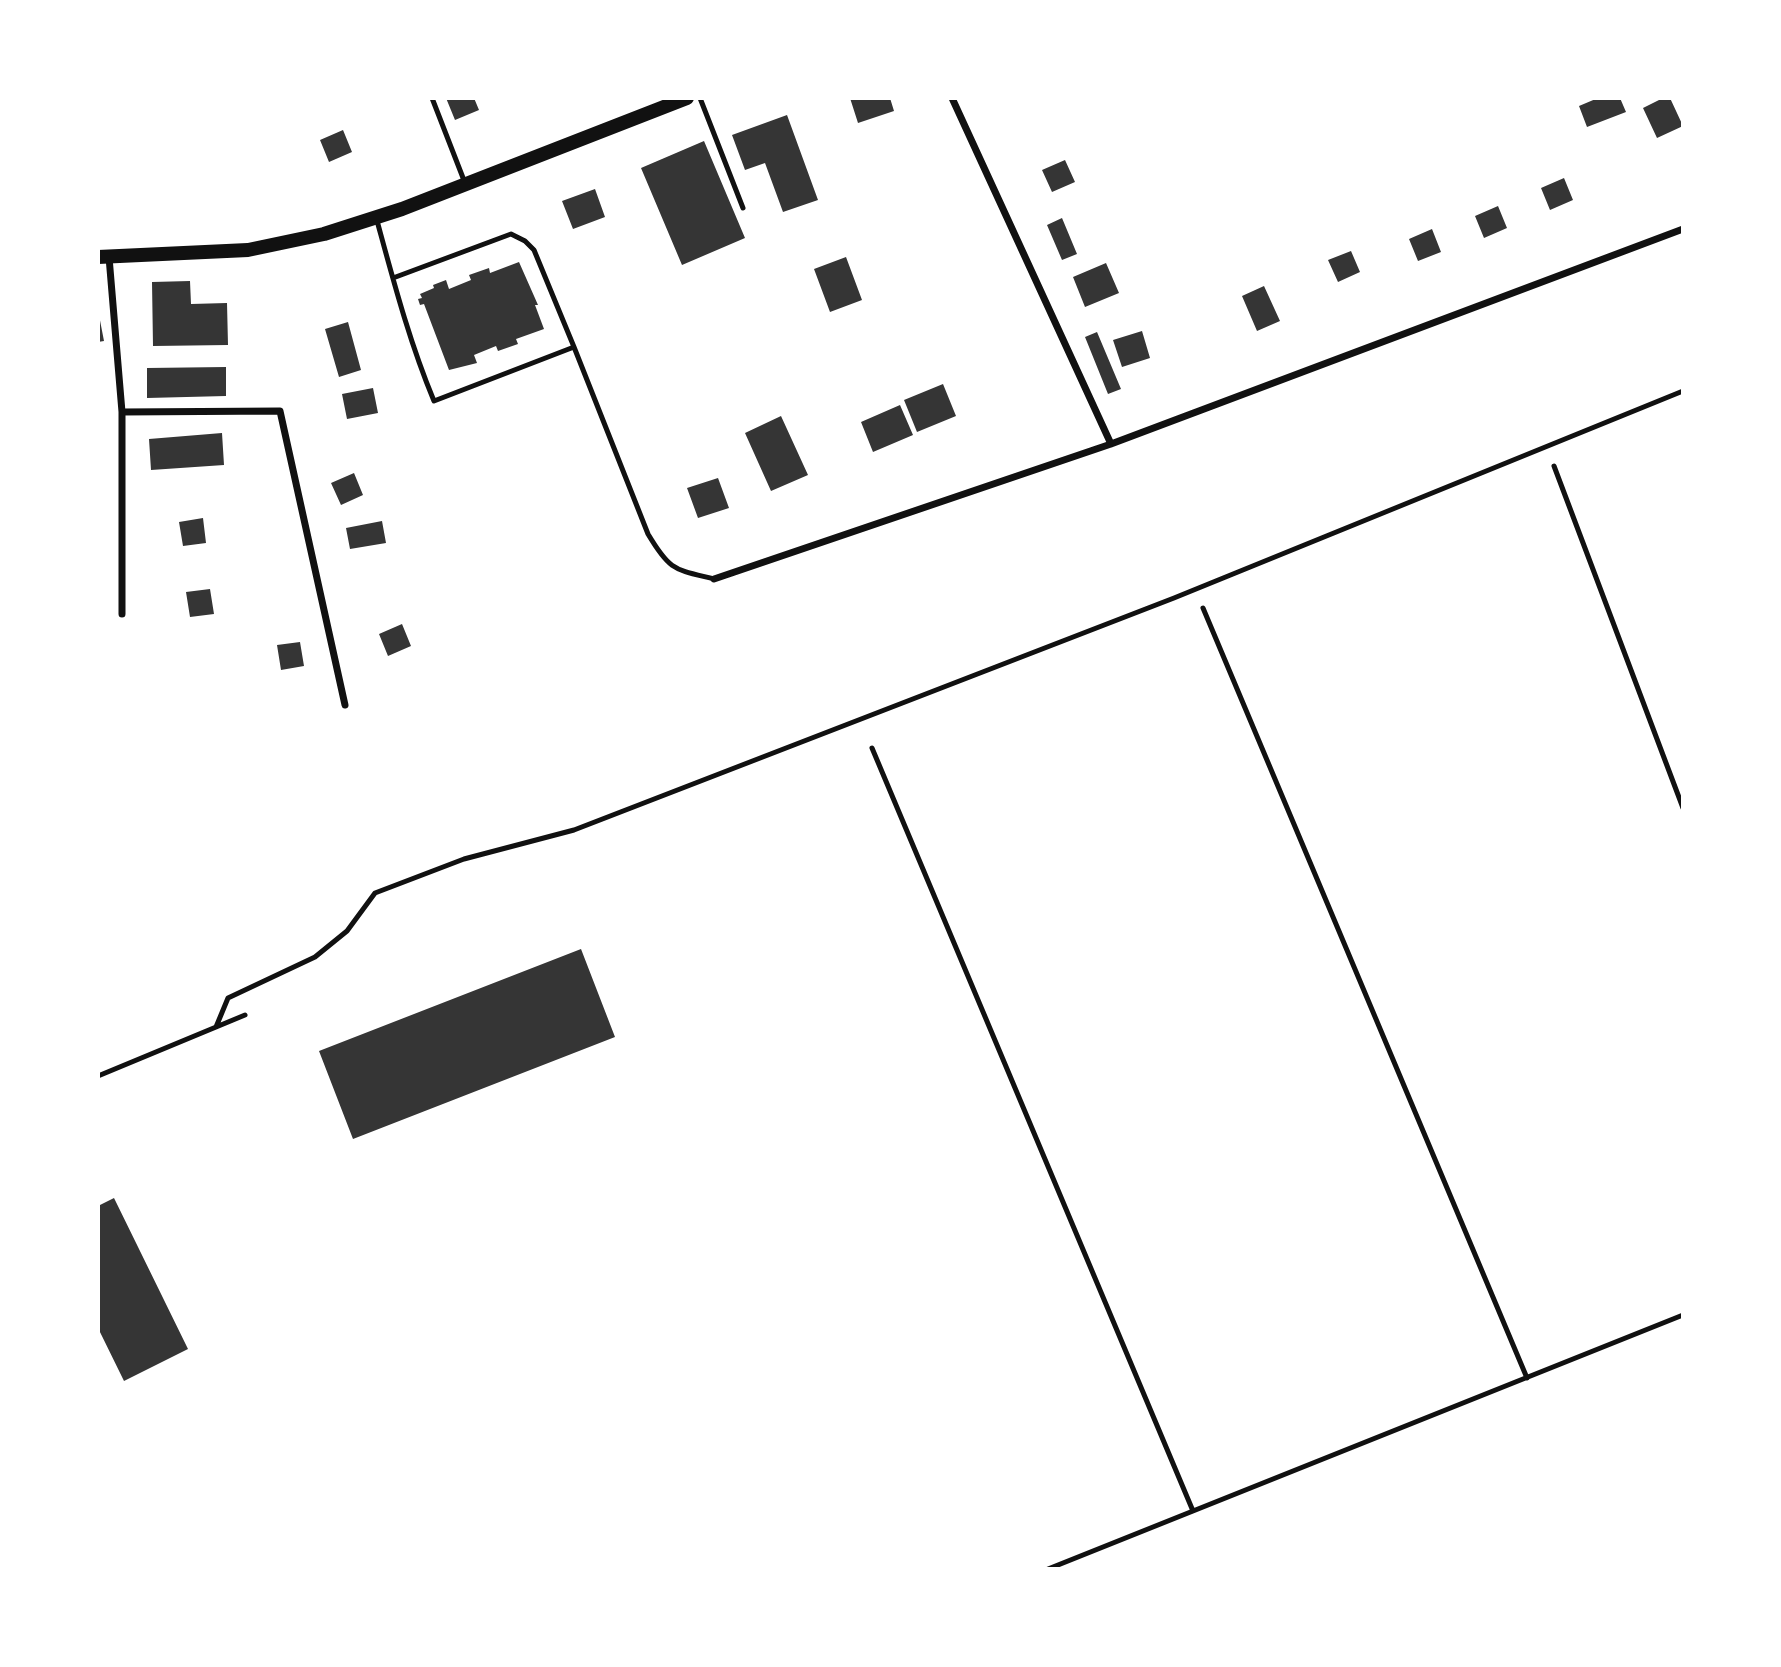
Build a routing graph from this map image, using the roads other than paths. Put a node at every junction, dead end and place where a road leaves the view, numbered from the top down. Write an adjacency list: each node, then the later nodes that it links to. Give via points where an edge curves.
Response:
1 (432, 98): 5 (lane)
2 (687, 98): 5 (main road)
3 (701, 98): 6 (lane)
4 (952, 98): 14 (street)
5 (465, 183): 7 (main road)
6 (743, 208)
7 (376, 217): 9 (main road, via 248,250); 10 (lane)
8 (1683, 229): 14 (street)
9 (104, 257): 13 (street)
10 (393, 278): 11 (lane, via 511,234 534,250); 11 (lane, via 434,401)
11 (574, 347): 16 (lane, via 663,561)
12 (1683, 391): 23 (lane, via 1174,598 574,830 464,859 375,893 347,931 315,957 228,998)
13 (122, 412): 18 (street); 19 (street, via 280,411)
14 (1111, 444): 16 (street)
15 (1554, 466): 21 (lane)
16 (714, 579)
17 (1203, 608): 26 (lane)
18 (122, 614)
19 (345, 705)
20 (872, 748): 27 (lane)
21 (1683, 808)
22 (245, 1015): 23 (lane)
23 (216, 1027): 24 (lane)
24 (98, 1076)
25 (1683, 1315): 26 (lane)
26 (1527, 1378): 27 (lane)
27 (1193, 1511): 28 (lane)
28 (1048, 1569)

